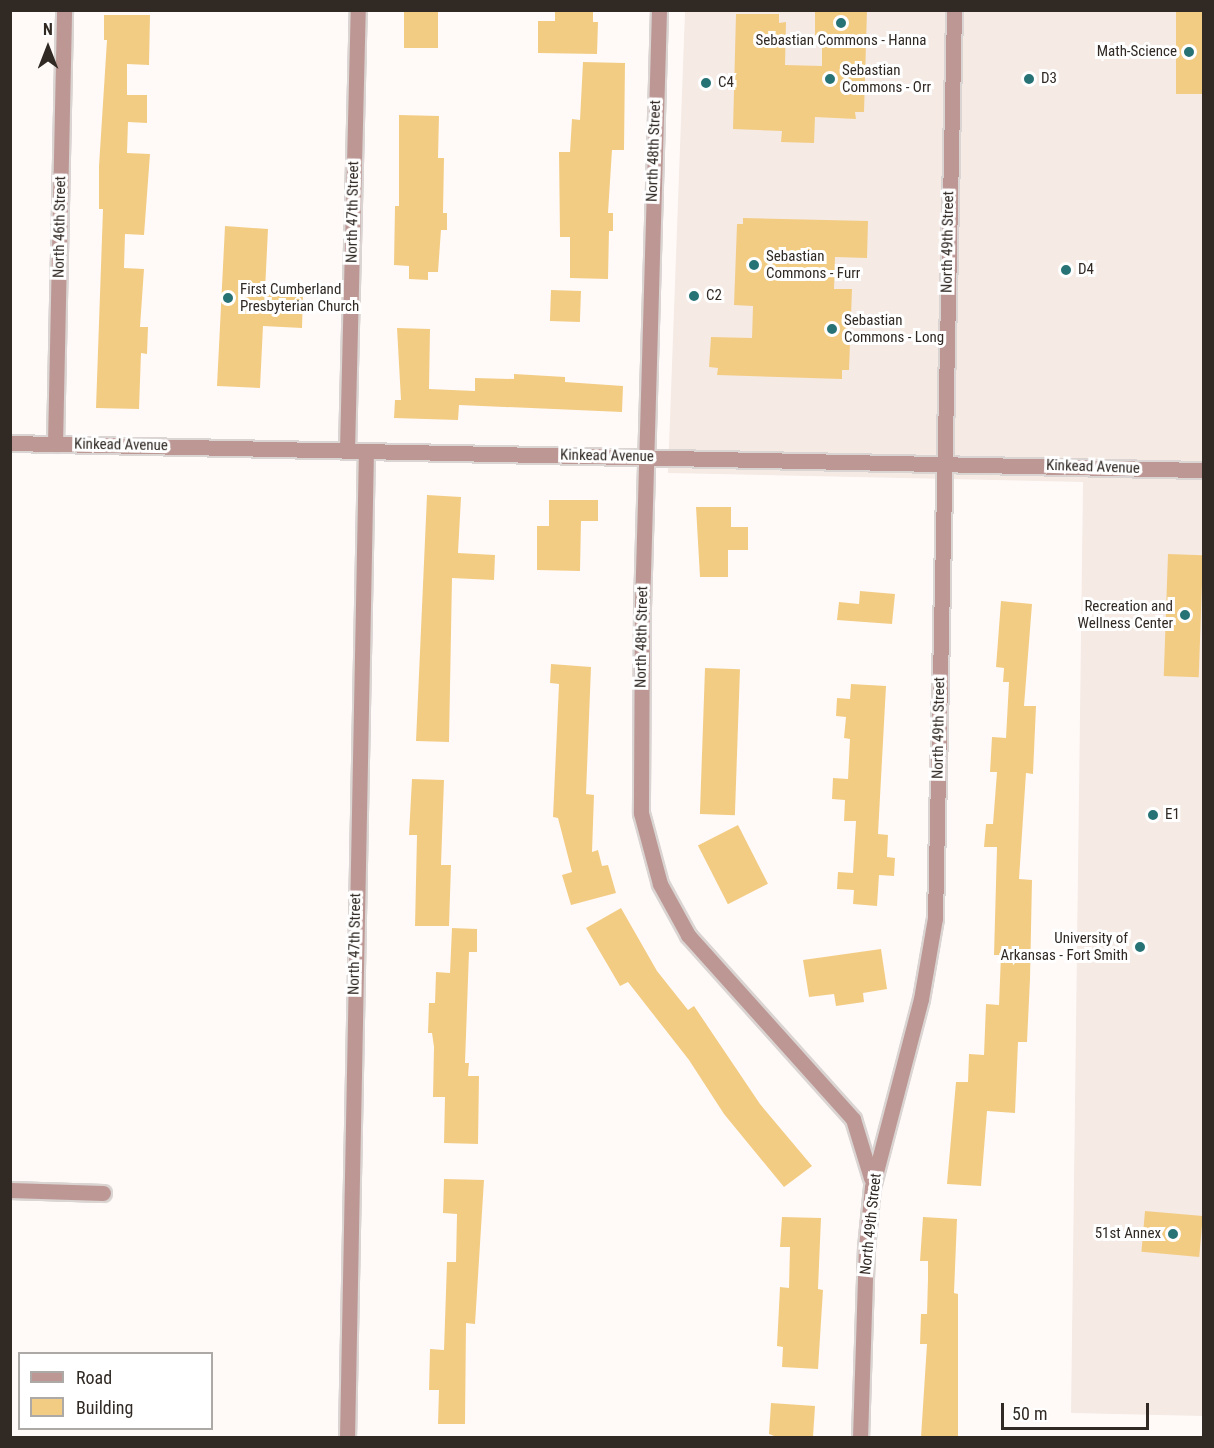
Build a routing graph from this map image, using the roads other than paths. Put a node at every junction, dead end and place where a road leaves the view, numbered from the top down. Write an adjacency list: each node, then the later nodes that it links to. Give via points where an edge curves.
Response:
1 (64, 10): 6 (street, North 46th Street)
2 (358, 10): 7 (street, North 47th Street)
3 (658, 10): 9 (street, North 48th Street)
4 (954, 10): 10 (street, North 49th Street)
5 (10, 443): 6 (street, Kinkead Avenue)
6 (55, 444): 7 (street, Kinkead Avenue)
7 (347, 450): 8 (street, Kinkead Avenue)
8 (366, 451): 9 (street, Kinkead Avenue); 15 (street, North 47th Street)
9 (646, 457): 10 (street, Kinkead Avenue); 12 (street, North 48th Street, via 639,774 649,852 674,913 697,948 853,1119 869,1164)
10 (944, 462): 11 (street, Kinkead Avenue); 12 (street, North 49th Street, via 935,918 921,999)
11 (1203, 470)
12 (872, 1187): 16 (street, North 49th Street, via 866,1248)
13 (10, 1190): 14 (street)
14 (103, 1192)
15 (347, 1437)
16 (860, 1437)

